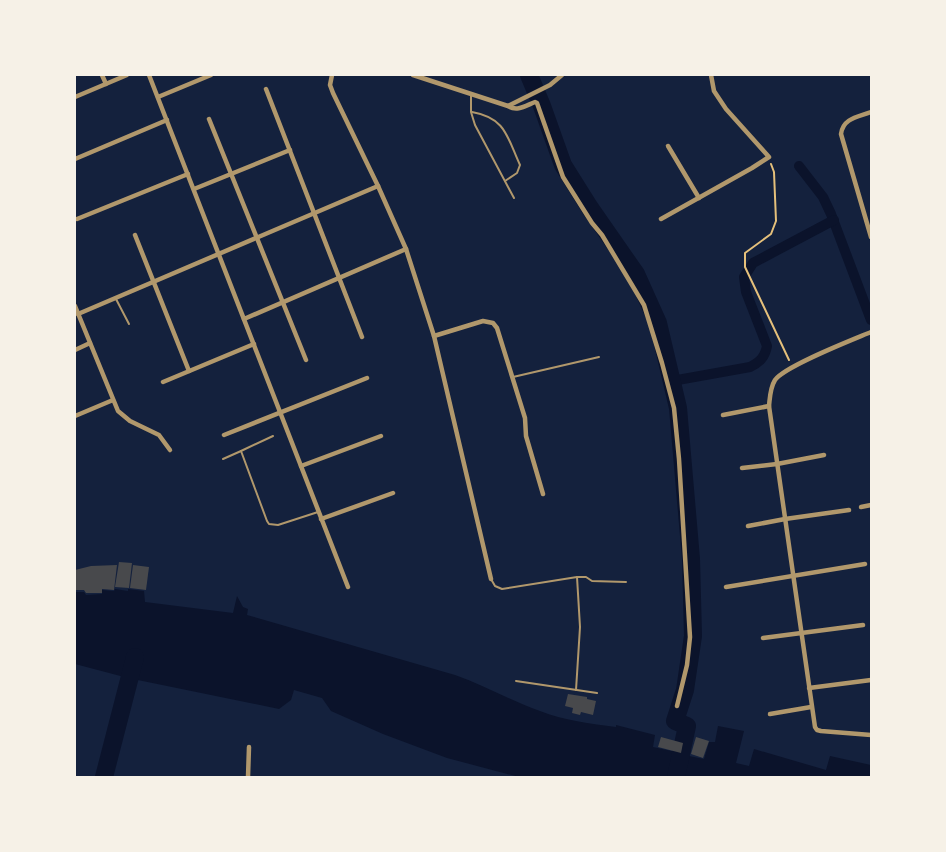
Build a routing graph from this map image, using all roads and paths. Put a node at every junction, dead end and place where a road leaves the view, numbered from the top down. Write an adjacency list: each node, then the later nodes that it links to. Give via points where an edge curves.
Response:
1 (102, 75): 9 (street)
2 (127, 75): 9 (street)
3 (149, 75): 13 (street)
4 (211, 75): 13 (street)
5 (332, 75): 26 (street, via 332,93)
6 (413, 75): 11 (street)
7 (562, 75): 14 (street, via 550,85)
8 (711, 75): 21 (street, via 714,91 726,110)
9 (106, 84): 12 (street)
10 (266, 89): 20 (street)
11 (471, 95): 14 (street); 15 (lane)
12 (75, 97)
13 (158, 97): 17 (street)
14 (509, 106): 98 (street, via 512,110 537,103 563,177 644,305 662,364 674,408 690,637)
15 (470, 112): 25 (lane); 25 (lane, via 486,114 505,132 520,165 517,173)
16 (871, 112): 35 (street, via 846,122 841,134)
17 (167, 120): 22 (street); 23 (street)
18 (210, 120): 24 (street)
19 (668, 146): 29 (street)
20 (290, 150): 24 (street); 30 (street)
21 (769, 157): 29 (street); 54 (path, via 774,172 776,221 771,234 745,253 745,267)
22 (75, 159)
23 (188, 174): 27 (street); 31 (street)
24 (231, 174): 27 (street); 34 (street)
25 (505, 181): 28 (lane)
26 (378, 186): 30 (street); 36 (street)
27 (194, 189): 37 (street)
28 (514, 198)
29 (699, 198): 32 (street)
30 (315, 213): 34 (street); 38 (street)
31 (77, 219)
32 (661, 219)
33 (135, 235): 39 (street)
34 (256, 237): 37 (street); 41 (street)
35 (871, 237)
36 (406, 249): 38 (street); 47 (street)
37 (219, 253): 39 (street); 44 (street)
38 (339, 278): 41 (street); 48 (street)
39 (153, 282): 40 (street); 55 (street)
40 (115, 298): 43 (street); 45 (lane)
41 (282, 302): 44 (street); 53 (street)
42 (75, 306): 43 (street)
43 (78, 314): 49 (street)
44 (244, 319): 50 (street)
45 (129, 324)
46 (871, 332): 54 (street)
47 (434, 336): 56 (street, via 477,322 493,323); 86 (street)
48 (362, 337)
49 (90, 343): 51 (street); 59 (street)
50 (254, 344): 55 (street); 61 (street)
51 (75, 350)
52 (599, 356): 56 (lane)
53 (306, 360)
54 (792, 367): 60 (street, via 774,382)
55 (189, 371): 58 (street)
56 (514, 377): 75 (street, via 525,418 526,436)
57 (367, 378): 61 (street)
58 (163, 382)
59 (113, 400): 63 (street); 67 (street, via 122,415 159,435)
60 (769, 406): 62 (street); 71 (street)
61 (280, 413): 64 (street); 72 (street)
62 (723, 415)
63 (75, 416)
64 (224, 435)
65 (273, 436): 68 (lane)
66 (381, 436): 72 (street)
67 (170, 450)
68 (241, 451): 70 (lane); 79 (lane, via 270,524 278,525)
69 (824, 455): 71 (street)
70 (223, 459)
71 (777, 464): 73 (street); 81 (street)
72 (301, 466): 79 (street)
73 (742, 468)
74 (392, 493): 80 (street)
75 (543, 494)
76 (871, 504): 77 (street)
77 (861, 507)
78 (849, 510): 81 (street)
79 (318, 512): 80 (street)
80 (321, 519): 88 (street)
81 (785, 519): 82 (street); 84 (street)
82 (748, 526)
83 (865, 564): 84 (street)
84 (793, 576): 89 (street); 91 (street)
85 (577, 577): 86 (lane, via 502,589); 87 (lane); 96 (lane, via 580,627)
86 (492, 579)
87 (626, 582)
88 (348, 586)
89 (726, 587)
90 (863, 625): 91 (street)
91 (801, 632): 92 (street); 95 (street)
92 (763, 638)
93 (871, 680): 95 (street)
94 (516, 681): 96 (lane)
95 (809, 688): 99 (street)
96 (576, 690): 97 (lane)
97 (597, 693)
98 (677, 706)
99 (812, 707): 100 (street); 101 (street, via 817,730)
100 (770, 714)
101 (871, 735)
102 (249, 747): 103 (street)
103 (248, 777)

